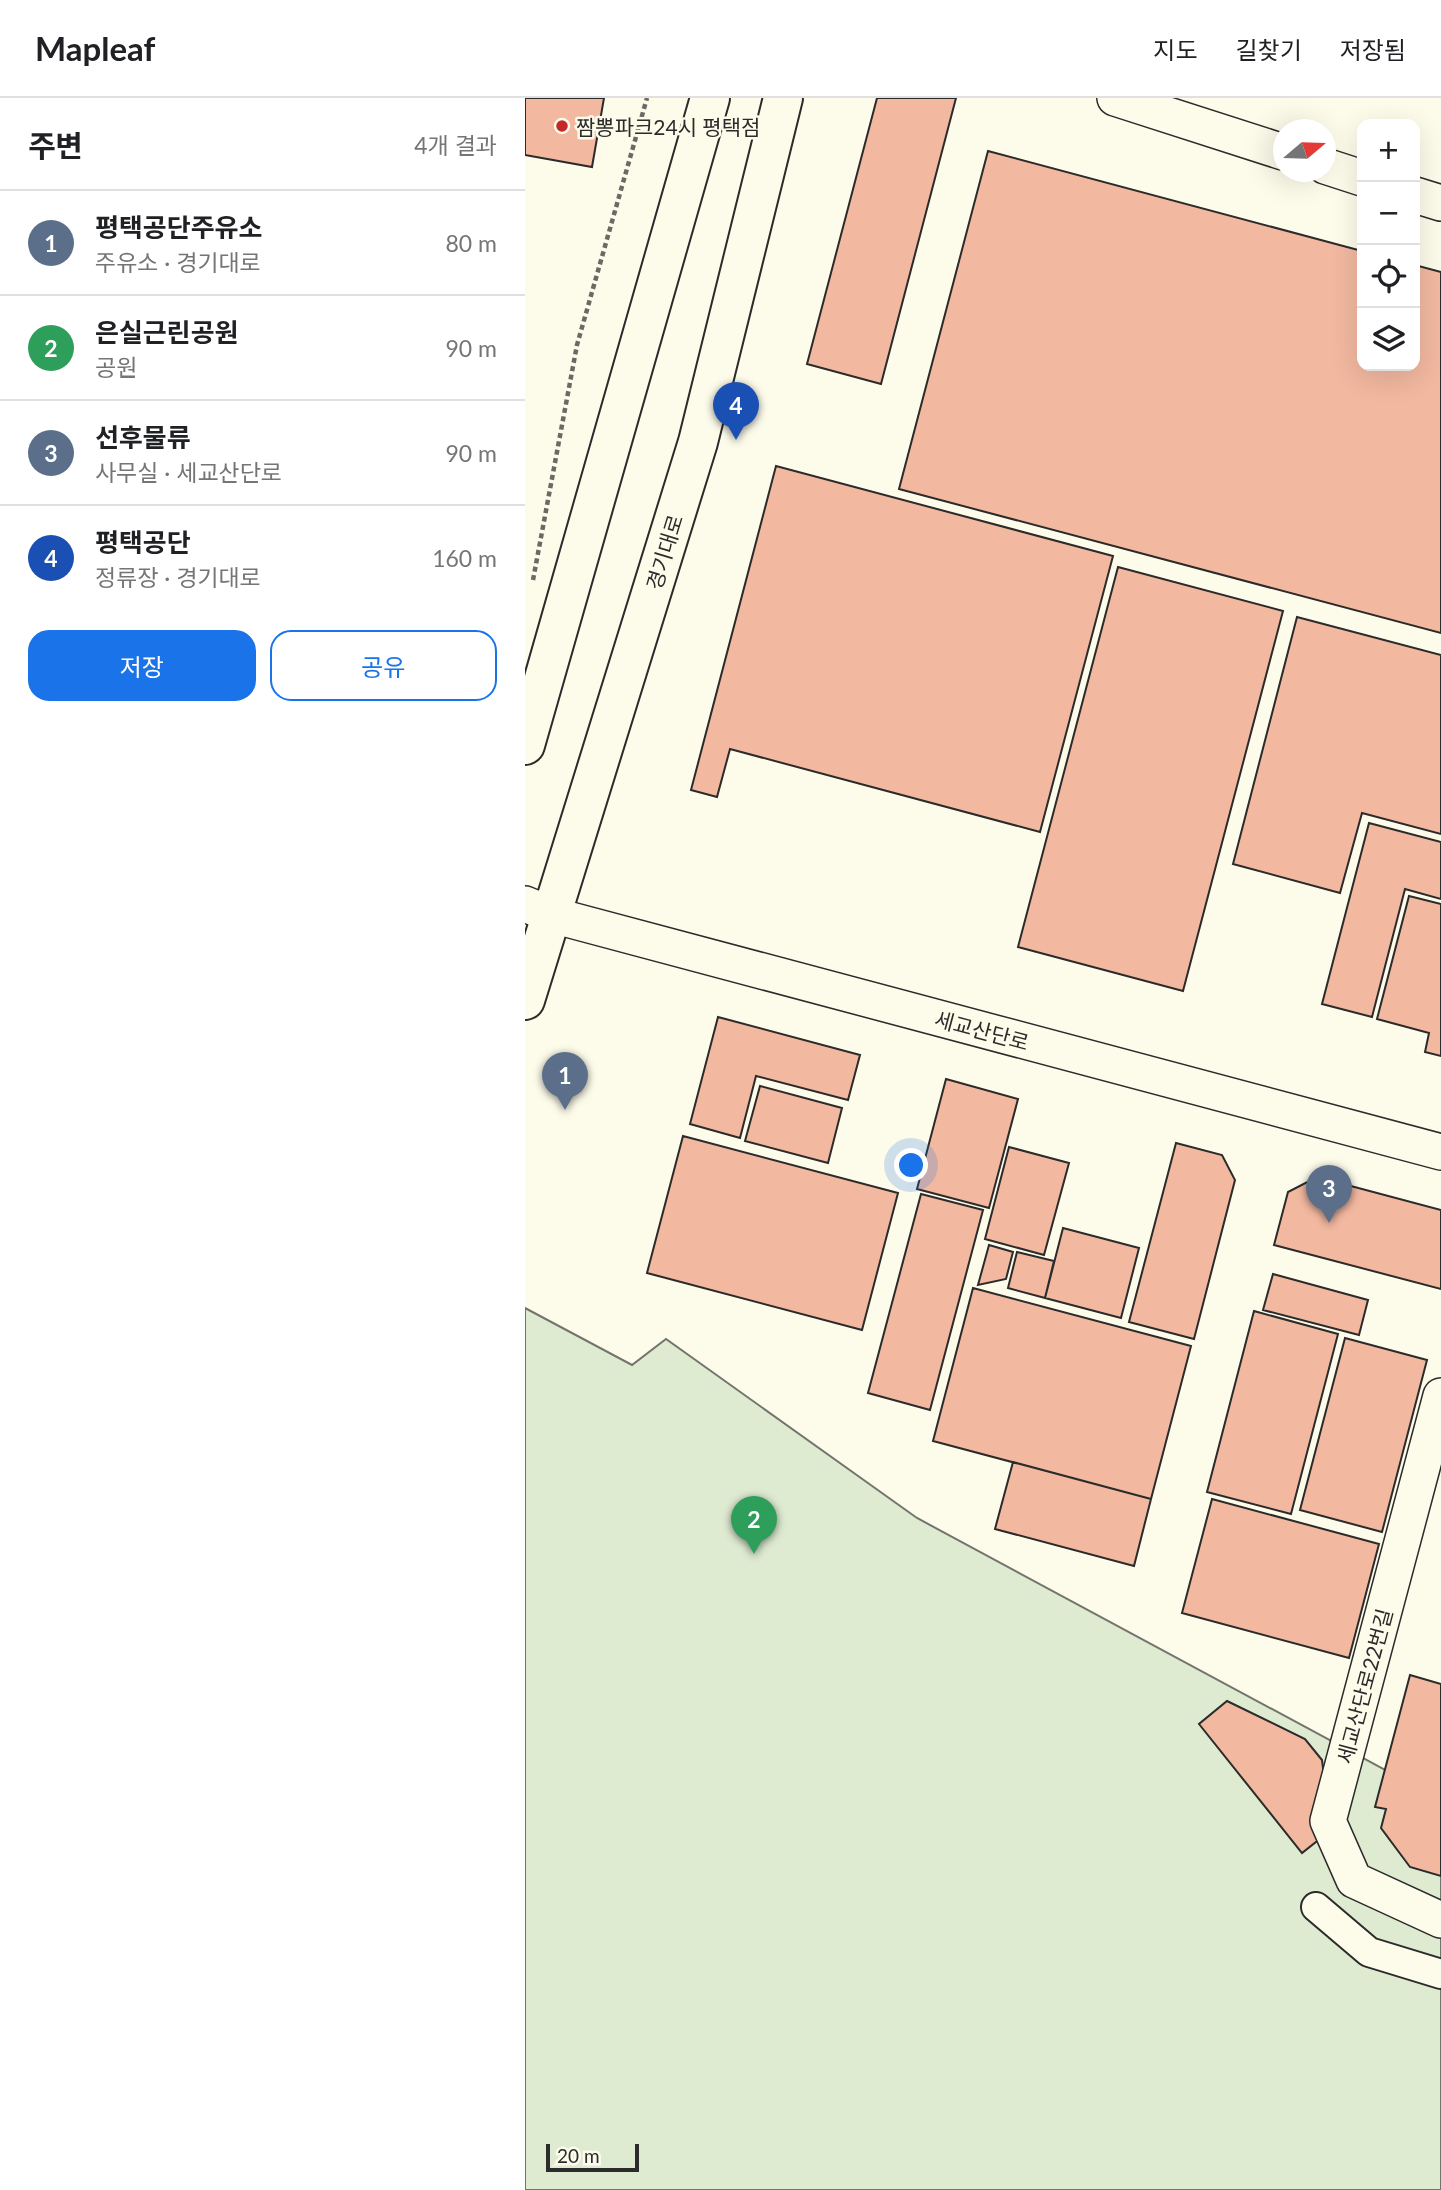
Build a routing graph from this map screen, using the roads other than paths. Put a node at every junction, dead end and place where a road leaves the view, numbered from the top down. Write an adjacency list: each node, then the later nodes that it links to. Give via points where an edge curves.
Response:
1 (710, 98): 9 (main road)
2 (783, 98): 10 (main road, 경기대로, via 698,442)
3 (1115, 98): 4 (street)
4 (1273, 149)
5 (1336, 170): 6 (street)
6 (1357, 176)
7 (1420, 197): 8 (street)
8 (1441, 203)
9 (525, 745)
10 (539, 909): 11 (main road, 경기대로); 12 (street, 세교산단로)
11 (525, 1000)
12 (1441, 1152)
13 (1441, 1396): 15 (street, 세교산단로22번길, via 1328,1821 1354,1880)
14 (1316, 1908): 16 (street, via 1369,1952)
15 (1441, 1920)
16 (1441, 1974)

